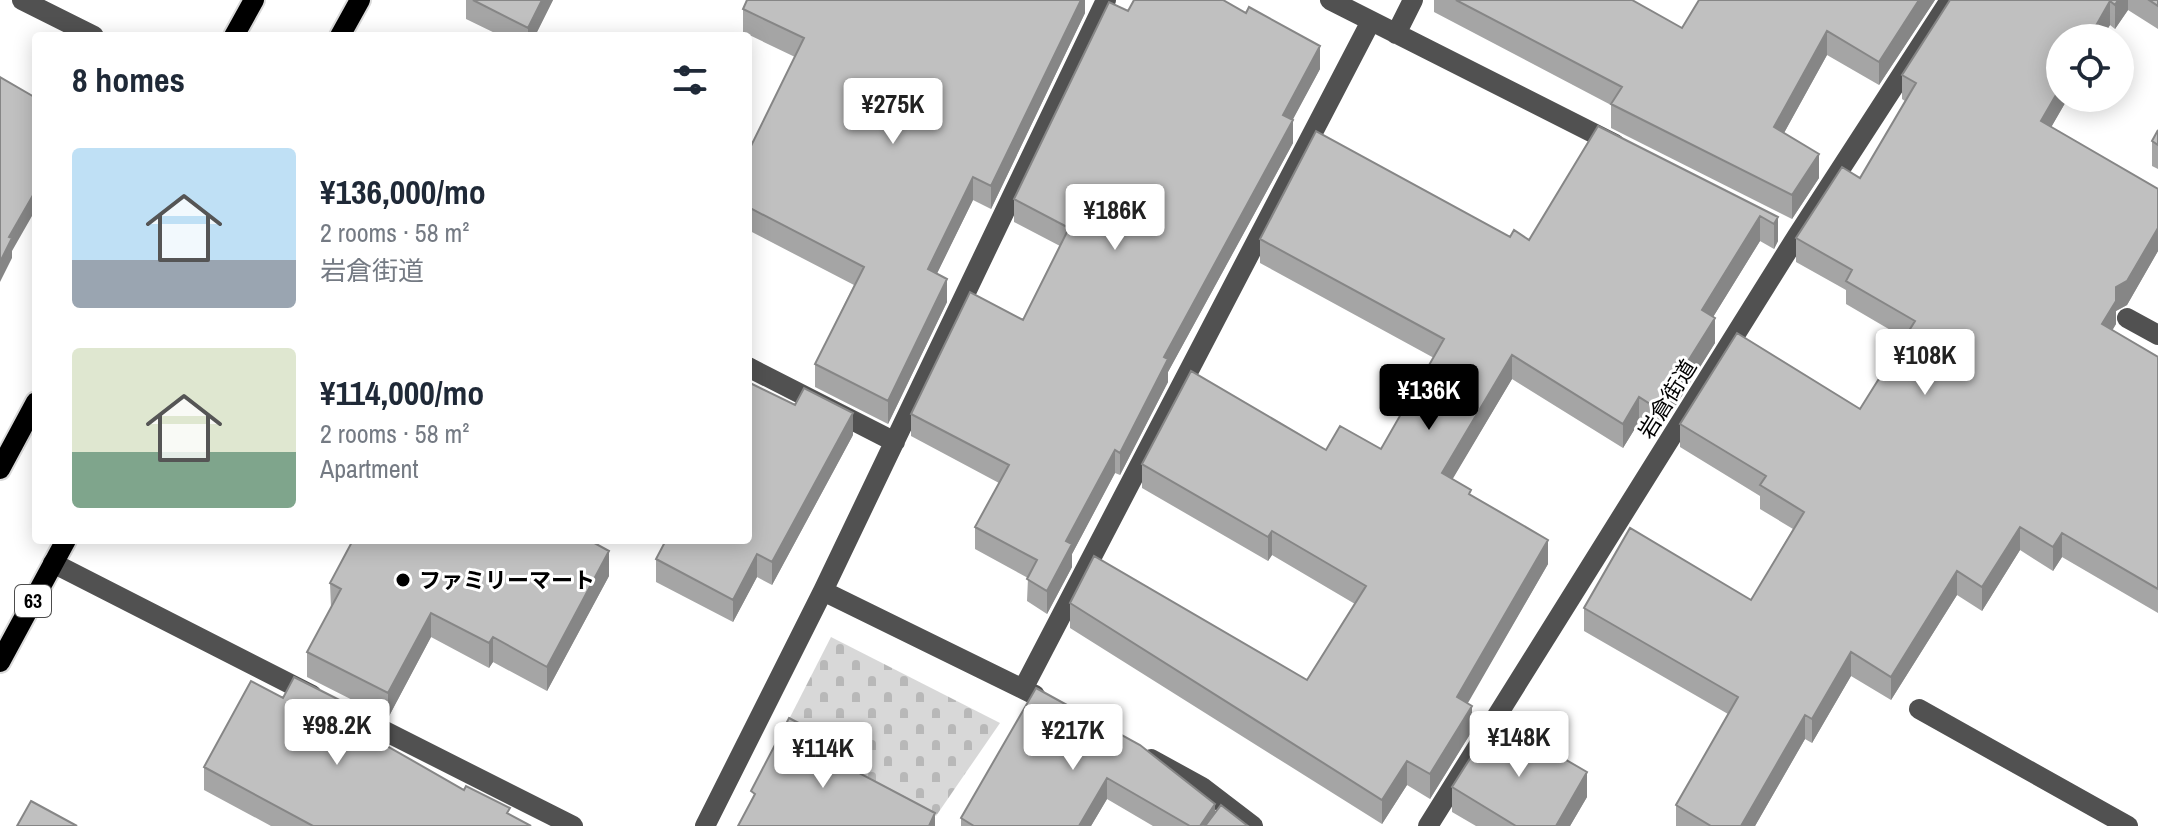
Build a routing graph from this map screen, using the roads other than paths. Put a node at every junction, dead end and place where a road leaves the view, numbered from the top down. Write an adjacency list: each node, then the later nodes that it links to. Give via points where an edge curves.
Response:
1 (22, 0): 9 (street)
2 (254, 0): 10 (main road)
3 (360, 0): 11 (main road)
4 (1106, 0): 18 (street)
5 (1330, 0): 8 (street)
6 (1413, 0): 12 (street)
7 (1950, 0): 31 (street, 岩倉街道, via 1790,232)
8 (1371, 21): 12 (street); 24 (street)
9 (86, 32)
10 (236, 32)
11 (342, 32)
12 (1396, 34): 13 (street)
13 (1631, 152)
14 (2127, 318): 15 (street)
15 (2158, 335)
16 (752, 369): 18 (street)
17 (32, 409): 19 (main road)
18 (895, 442): 22 (street)
19 (0, 469)
20 (64, 544): 21 (main road, 63)
21 (53, 563): 23 (main road, 63); 28 (street)
22 (823, 591): 24 (street); 29 (street)
23 (0, 662)
24 (1023, 689): 25 (street)
25 (1050, 704)
26 (1919, 709): 32 (street)
27 (1133, 749): 30 (street, via 1202,787)
28 (573, 826)
29 (705, 826)
30 (1253, 826)
31 (1428, 826)
32 (2128, 826)

